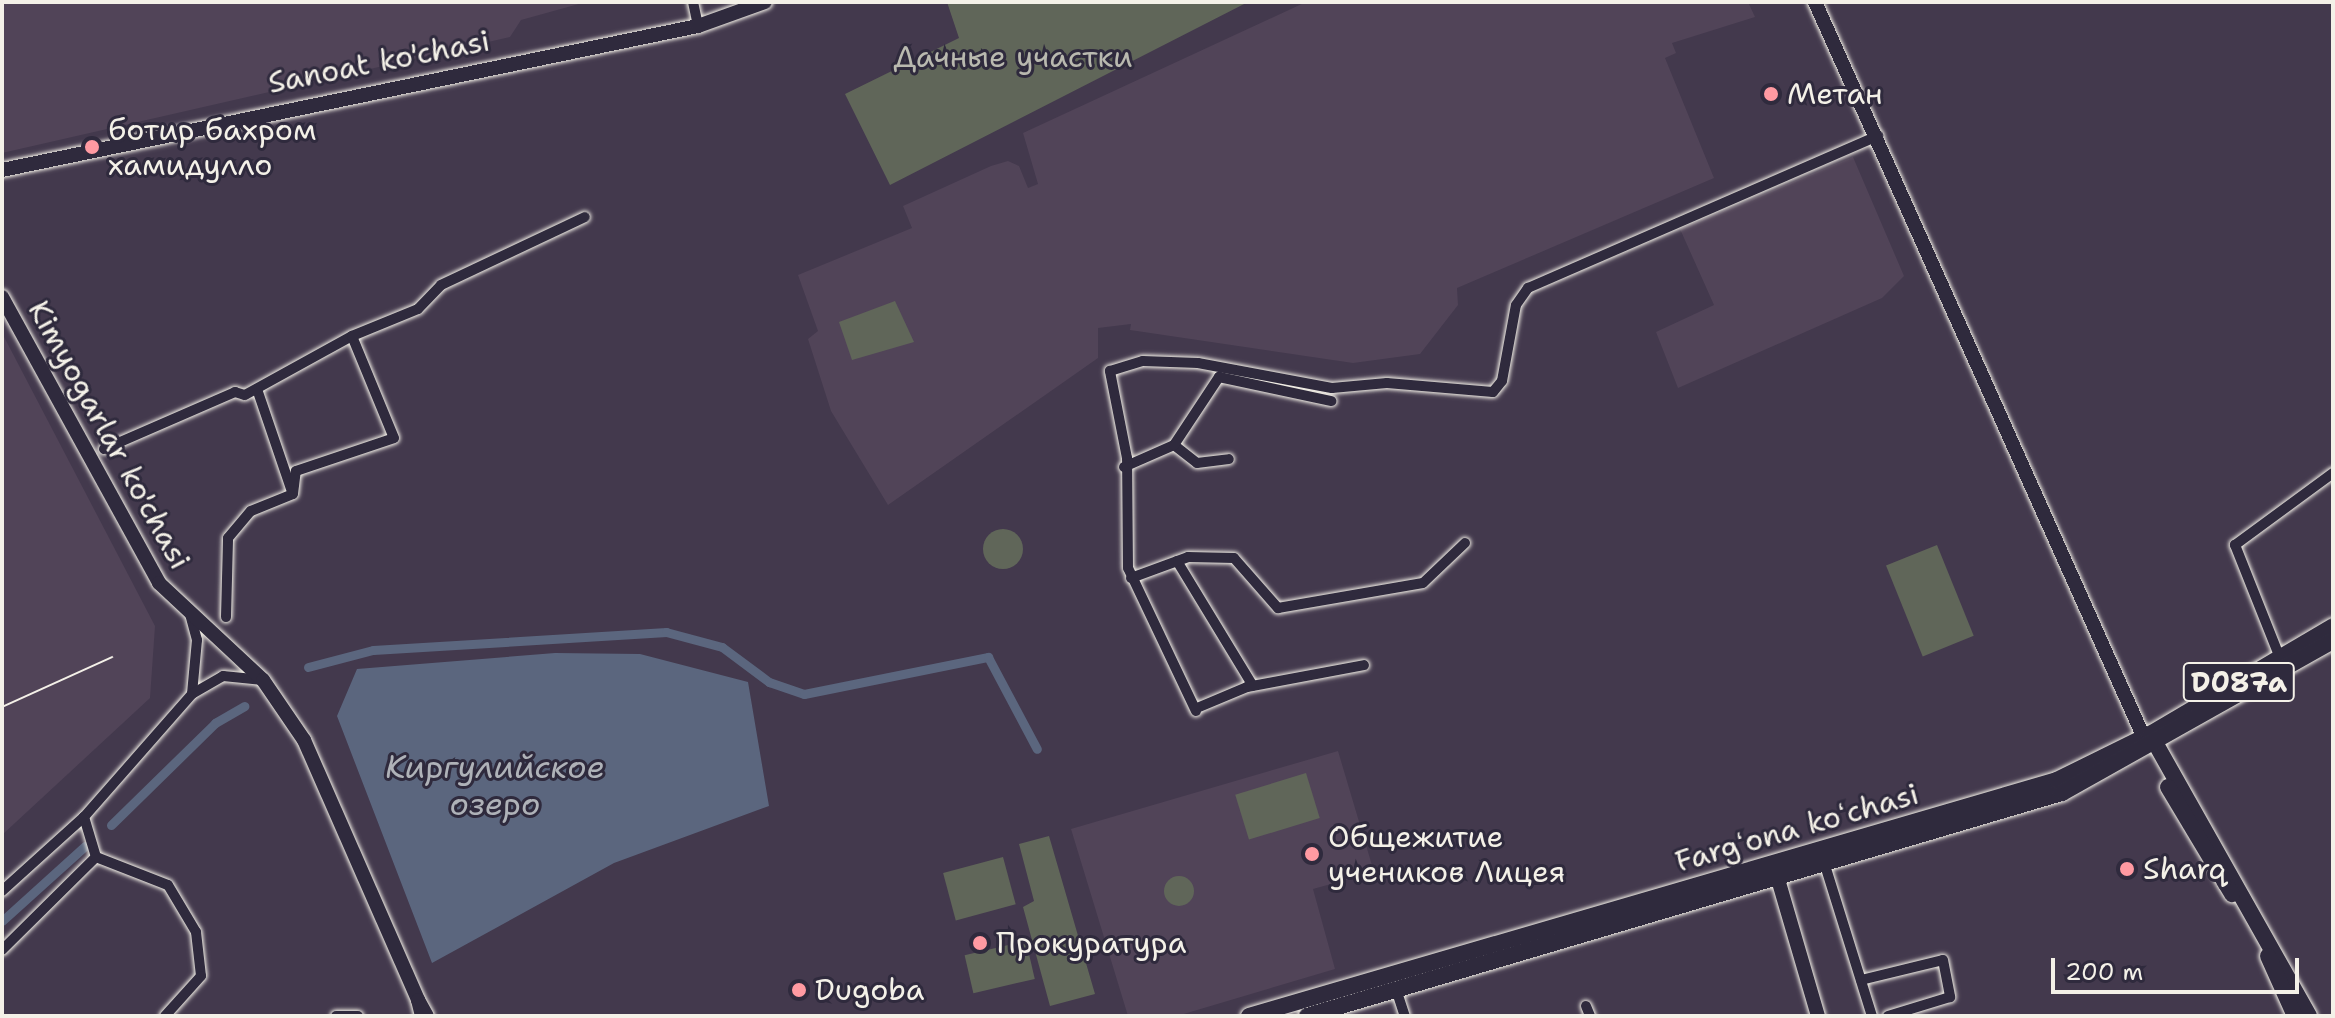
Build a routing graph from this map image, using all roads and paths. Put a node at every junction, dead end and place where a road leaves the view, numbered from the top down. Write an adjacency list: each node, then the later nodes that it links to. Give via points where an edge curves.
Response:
1 (693, 2): 4 (street)
2 (765, 2): 4 (street, Sanoat ko'chasi)
3 (1815, 2): 5 (street)
4 (698, 26): 6 (street, Sanoat ko'chasi)
5 (1878, 136): 15 (street, via 1528,288 1516,305 1499,389 1332,388 1198,363 1125,364 1110,371); 30 (street)
6 (2, 170)
7 (585, 217): 9 (street, via 441,285 418,309)
8 (2, 297): 21 (street, Kimyogarlar ko'chasi, via 159,583)
9 (352, 336): 10 (street, via 288,365); 17 (street, via 394,438 296,471)
10 (257, 389): 13 (street); 17 (street)
11 (1331, 401): 12 (street, via 1219,377)
12 (1174, 445): 14 (street, via 1197,463); 15 (street)
13 (104, 449)
14 (1229, 459)
15 (1124, 467): 20 (street)
16 (2333, 473): 25 (street, via 2235,545)
17 (293, 494): 22 (street, via 251,511 228,538)
18 (1465, 543): 19 (street, via 1423,583 1278,608 1234,558)
19 (1177, 561): 20 (street); 28 (street)
20 (1131, 578): 28 (street, via 1196,710)
21 (189, 611): 27 (street, Kimyogarlar ko'chasi); 29 (street, via 197,640)
22 (226, 617)
23 (2333, 626): 25 (main road, Fargʻona koʻchasi / D087a)
24 (2333, 641): 30 (main road, Fargʻona koʻchasi / D087a)
25 (2280, 658): 30 (main road, Fargʻona koʻchasi / D087a)
26 (1364, 665): 28 (street)
27 (263, 680): 29 (street, via 223,676); 42 (street, Kimyogarlar ko'chasi, via 304,740)
28 (1253, 686)
29 (192, 694): 31 (street)
30 (2150, 742): 33 (main road, Fargʻona koʻchasi, via 2062,793); 34 (main road, Fargʻona koʻchasi, via 1994,801); 49 (main road, via 2156,768 2271,961); 50 (main road, via 2282,959)
31 (84, 817): 32 (street); 35 (street)
32 (96, 857): 36 (street); 39 (street, via 168,885 196,932 201,976)
33 (1824, 862): 34 (main road, Fargʻona koʻchasi); 37 (street)
34 (1775, 869): 38 (main road, Fargʻona koʻchasi); 43 (main road, Fargʻona koʻchasi); 46 (street)
35 (2, 891)
36 (2, 950)
37 (1861, 980): 47 (street); 48 (street, via 1943,960 1950,997)
38 (1396, 989): 44 (main road, Fargʻona koʻchasi); 45 (street)
39 (165, 1016)
40 (336, 1016): 41 (street)
41 (358, 1016)
42 (424, 1016)
43 (1249, 1016)
44 (1307, 1016)
45 (1405, 1016)
46 (1818, 1016)
47 (1872, 1016)
48 (1888, 1016)
49 (2295, 1016)
50 (2309, 1016)

